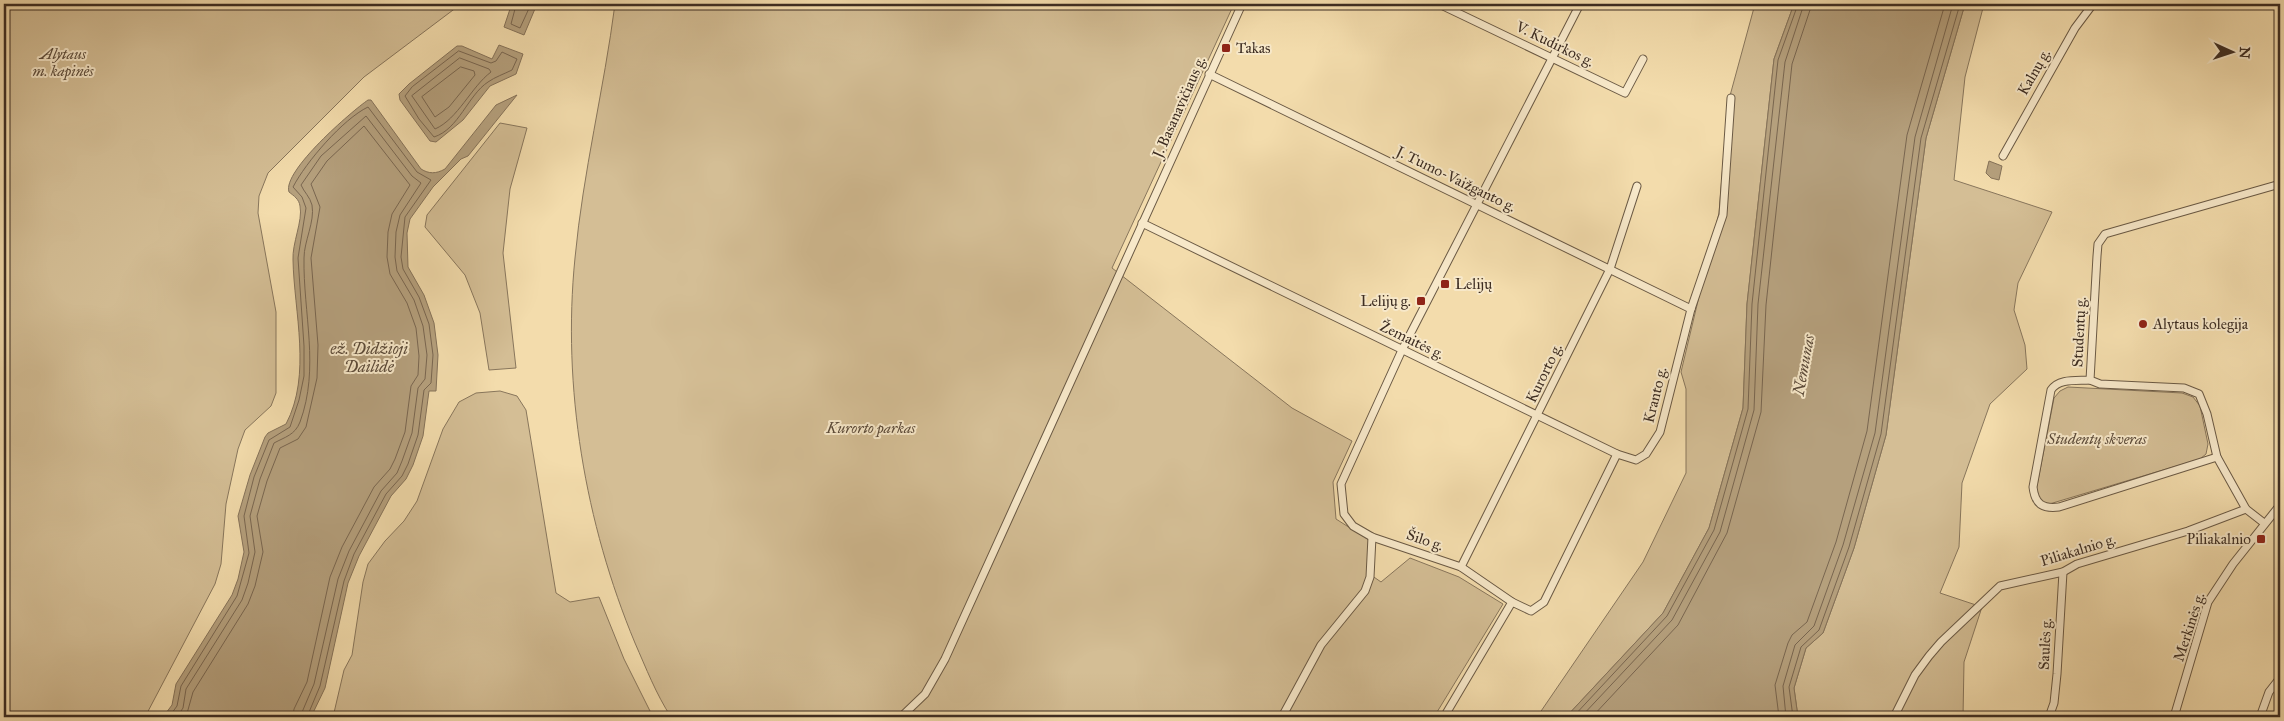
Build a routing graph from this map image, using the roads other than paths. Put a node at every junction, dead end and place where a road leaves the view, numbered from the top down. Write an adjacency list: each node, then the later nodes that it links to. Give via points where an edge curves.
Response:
1 (1242, 4): 7 (street, J. Basanavičiaus g.)
2 (1439, 4): 5 (street, V. Kudirkos g.)
3 (1580, 4): 5 (street)
4 (2093, 4): 9 (street, Kalnų g., via 2075,28)
5 (1553, 58): 6 (street, V. Kudirkos g., via 1626,93); 12 (street)
6 (1643, 59)
7 (1209, 74): 12 (street, J. Tumo-Vaižganto g.); 13 (street, J. Basanavičiaus g.)
8 (1731, 98): 15 (street, Kranto g., via 1723,215)
9 (2003, 156)
10 (2280, 184): 17 (street, Studentų g., via 2105,234 2098,244)
11 (1638, 186): 14 (street, Kurorto g.)
12 (1476, 204): 14 (street, J. Tumo-Vaižganto g.); 16 (street)
13 (1142, 223): 16 (street, Žemaitės g.); 29 (street, J. Basanavičiaus g., via 945,658 925,694)
14 (1610, 269): 15 (street, J. Tumo-Vaižganto g.); 18 (street, Kurorto g.)
15 (1691, 308): 19 (street, Kranto g., via 1660,432 1646,454 1636,460)
16 (1402, 350): 18 (street, Žemaitės g.); 24 (street, Šilo g., via 1341,484 1344,514 1353,526)
17 (2090, 380): 20 (street, Studentų g., via 2100,384 2184,388 2195,392 2207,414); 20 (street, via 2058,383 2051,390 2033,487 2034,498 2039,505 2048,509 2059,508)
18 (1538, 416): 19 (street, Žemaitės g.); 25 (street, Kurorto g.)
19 (1617, 454): 27 (street, via 1544,602 1532,611)
20 (2217, 457): 22 (street, Studentų g.)
21 (2280, 505): 23 (street, Merkinės g.)
22 (2246, 509): 23 (street); 26 (street, Piliakalnio g., via 2188,532 2077,564)
23 (2264, 523): 34 (street, Merkinės g., via 2208,602)
24 (1372, 537): 25 (street, Šilo g.); 30 (street, via 1370,577 1365,590 1320,645)
25 (1461, 567): 27 (street, Šilo g.)
26 (2063, 572): 32 (street, Piliakalnio g., via 2000,586 1929,656 1915,675); 33 (street, Saulės g., via 2057,674 2054,704)
27 (1512, 602): 31 (street)
28 (2280, 678): 35 (street, via 2269,692)
29 (901, 717)
30 (1282, 717)
31 (1444, 717)
32 (1894, 717)
33 (2049, 717)
34 (2174, 717)
35 (2260, 717)

